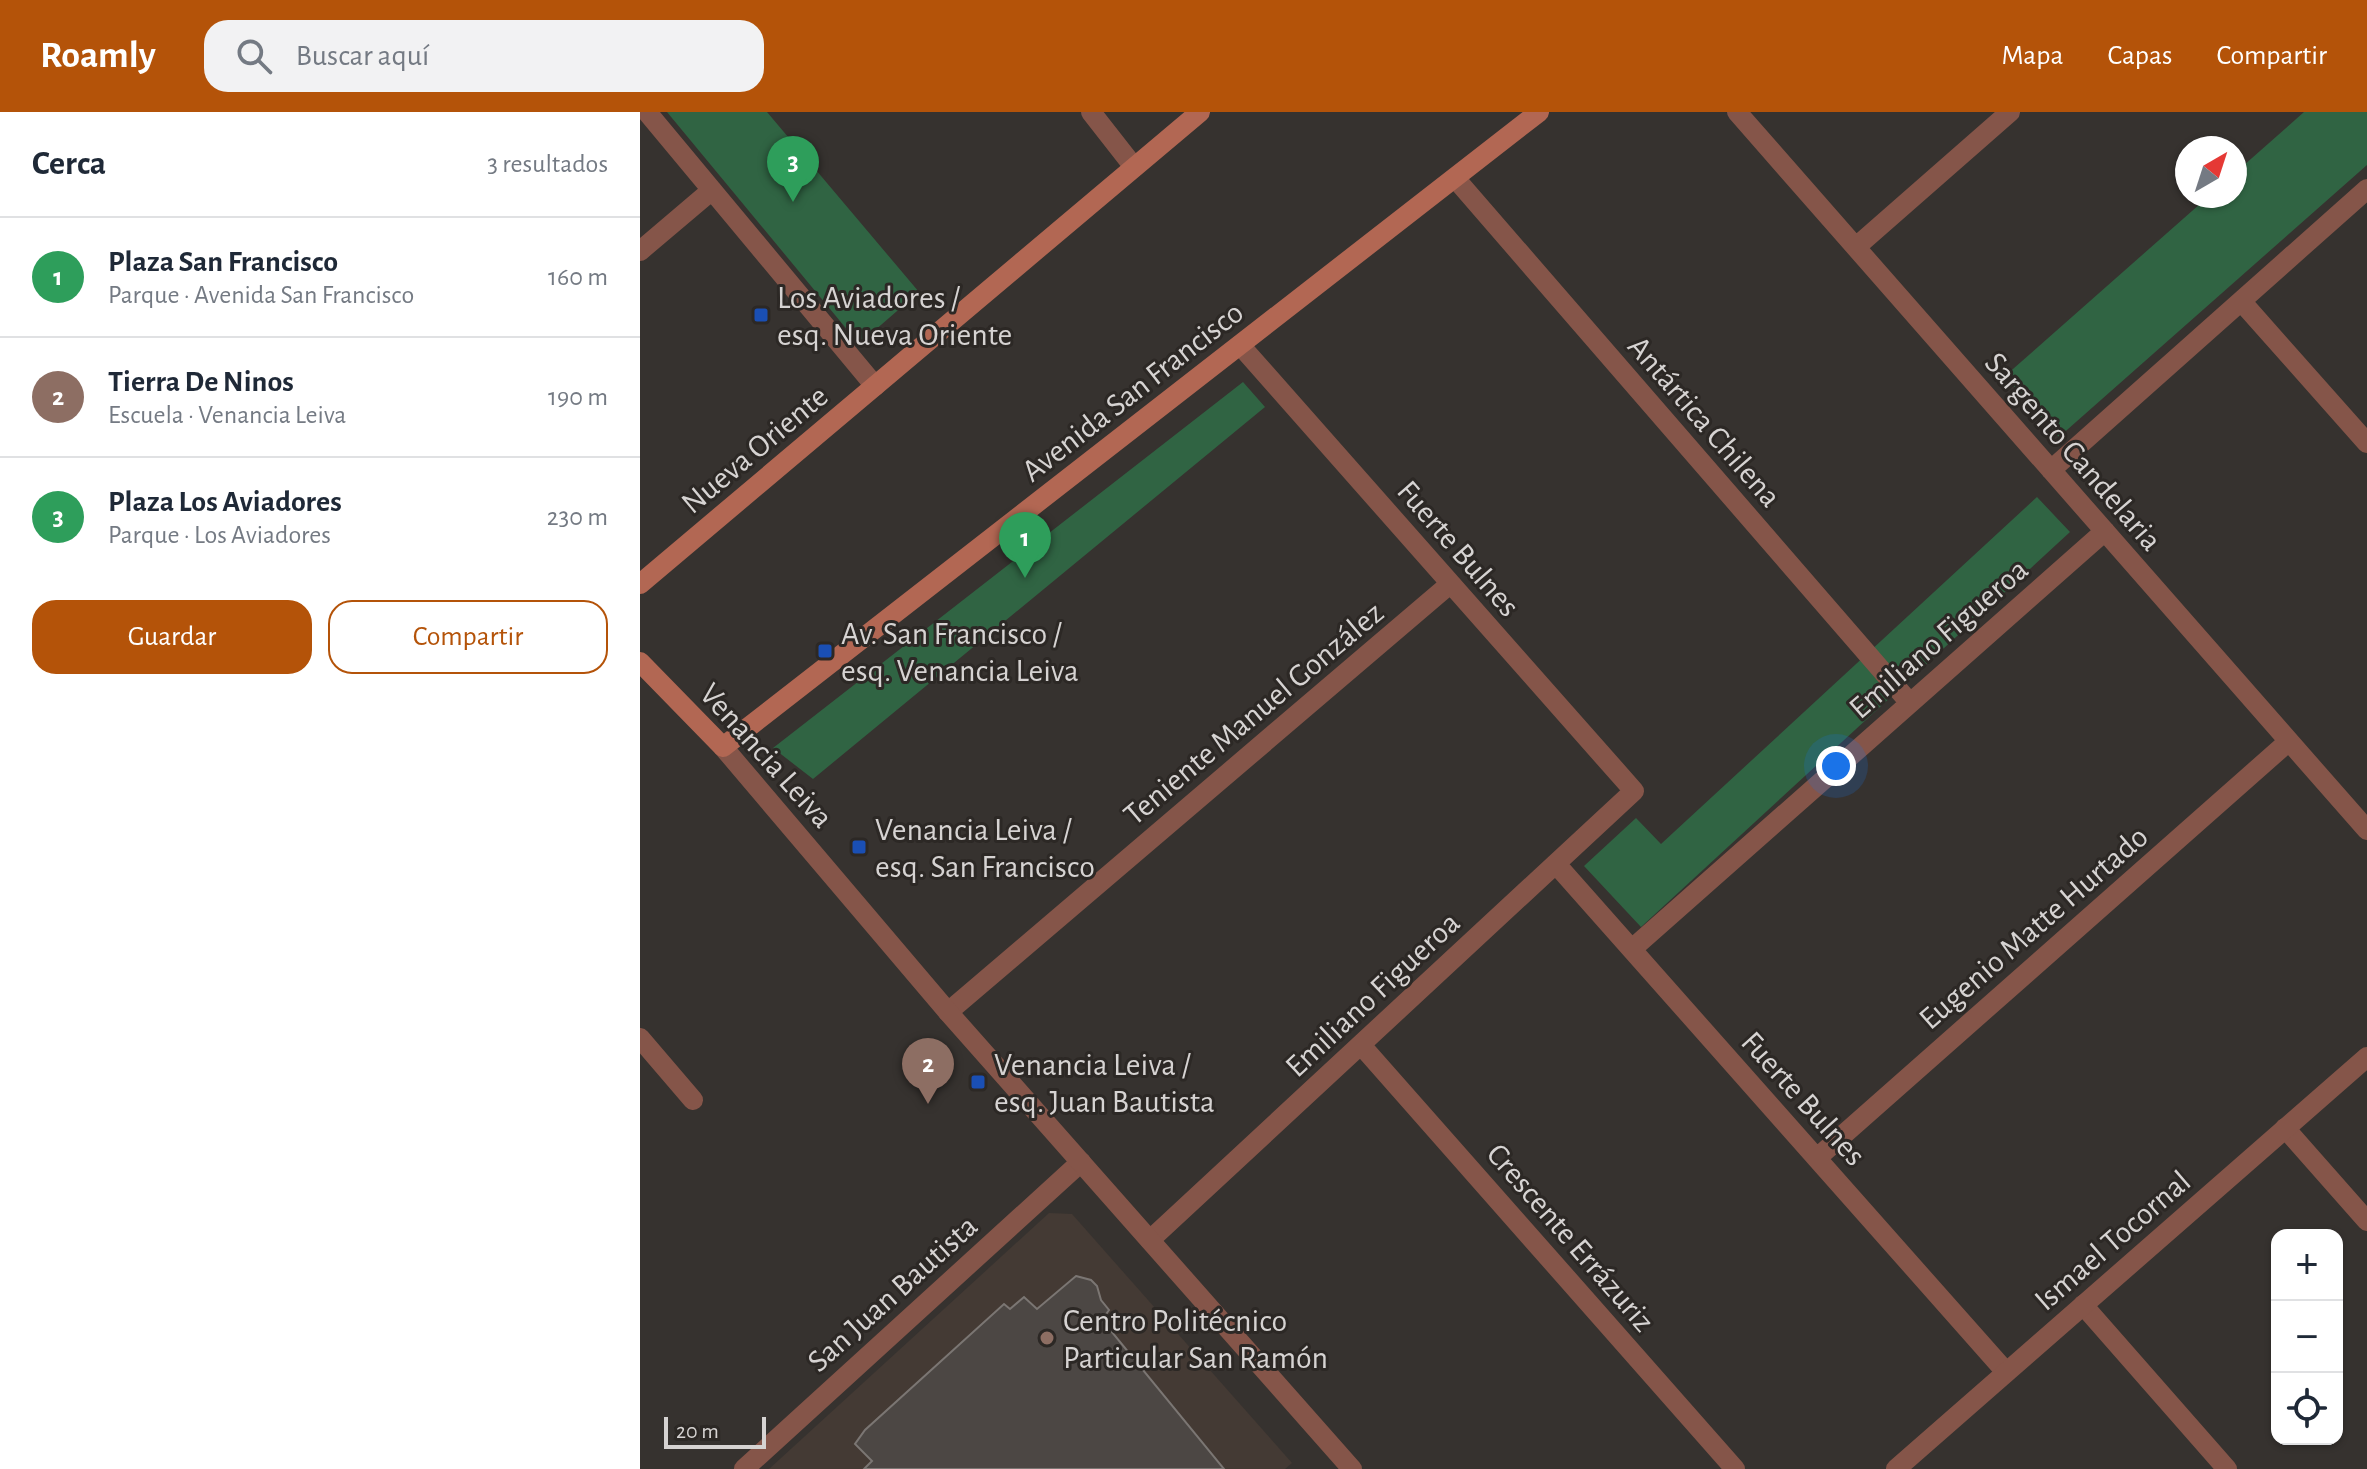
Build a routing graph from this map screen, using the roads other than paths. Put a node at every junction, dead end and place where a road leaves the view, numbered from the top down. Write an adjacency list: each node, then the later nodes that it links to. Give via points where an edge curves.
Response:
1 (647, 112): 10 (street)
2 (1091, 112): 7 (street)
3 (1200, 112): 7 (main road, Nueva Oriente)
4 (1539, 112): 8 (main road, Avenida San Francisco)
5 (1737, 112): 11 (street, Sargento Candelaria)
6 (2010, 112): 11 (street)
7 (1134, 167): 15 (main road, Nueva Oriente)
8 (1455, 178): 14 (main road, Avenida San Francisco); 22 (street, Antártica Chilena)
9 (2367, 189): 13 (street)
10 (712, 190): 12 (street); 15 (street)
11 (1856, 247): 17 (street, Sargento Candelaria)
12 (640, 251)
13 (2241, 301): 16 (street); 17 (street)
14 (1240, 345): 20 (street, Fuerte Bulnes); 24 (main road, Avenida San Francisco)
15 (875, 386): 19 (main road, Nueva Oriente)
16 (2367, 443)
17 (2051, 470): 18 (street, Sargento Candelaria)
18 (2105, 531): 22 (street, Emiliano Figueroa); 23 (street, Sargento Candelaria)
19 (640, 584)
20 (1450, 584): 25 (street, Fuerte Bulnes); 29 (street, Teniente Manuel González)
21 (640, 662): 24 (main road, Venancia Leiva)
22 (1910, 703): 28 (street, Emiliano Figueroa)
23 (2289, 741): 26 (street, Sargento Candelaria); 35 (street, Eugenio Matte Hurtado)
24 (723, 747): 29 (street, Venancia Leiva)
25 (1634, 791): 27 (street, Emiliano Figueroa)
26 (2367, 830)
27 (1556, 864): 28 (street, Fuerte Bulnes); 31 (street, Emiliano Figueroa)
28 (1632, 949): 35 (street, Fuerte Bulnes)
29 (948, 1012): 36 (street, Venancia Leiva)
30 (640, 1038): 33 (street)
31 (1361, 1045): 38 (street, Emiliano Figueroa); 43 (street, Crescente Errázuriz)
32 (2367, 1057): 34 (street, Ismael Tocornal)
33 (693, 1100)
34 (2285, 1128): 37 (street); 39 (street, Ismael Tocornal)
35 (1817, 1158): 40 (street, Fuerte Bulnes)
36 (1081, 1162): 38 (street, Venancia Leiva); 41 (street, San Juan Bautista)
37 (2367, 1221)
38 (1150, 1240): 42 (street, Venancia Leiva)
39 (2083, 1305): 40 (street, Ismael Tocornal); 45 (street)
40 (2006, 1372): 44 (street, Ismael Tocornal)
41 (744, 1469)
42 (1352, 1469)
43 (1735, 1469)
44 (1896, 1469)
45 (2227, 1469)

